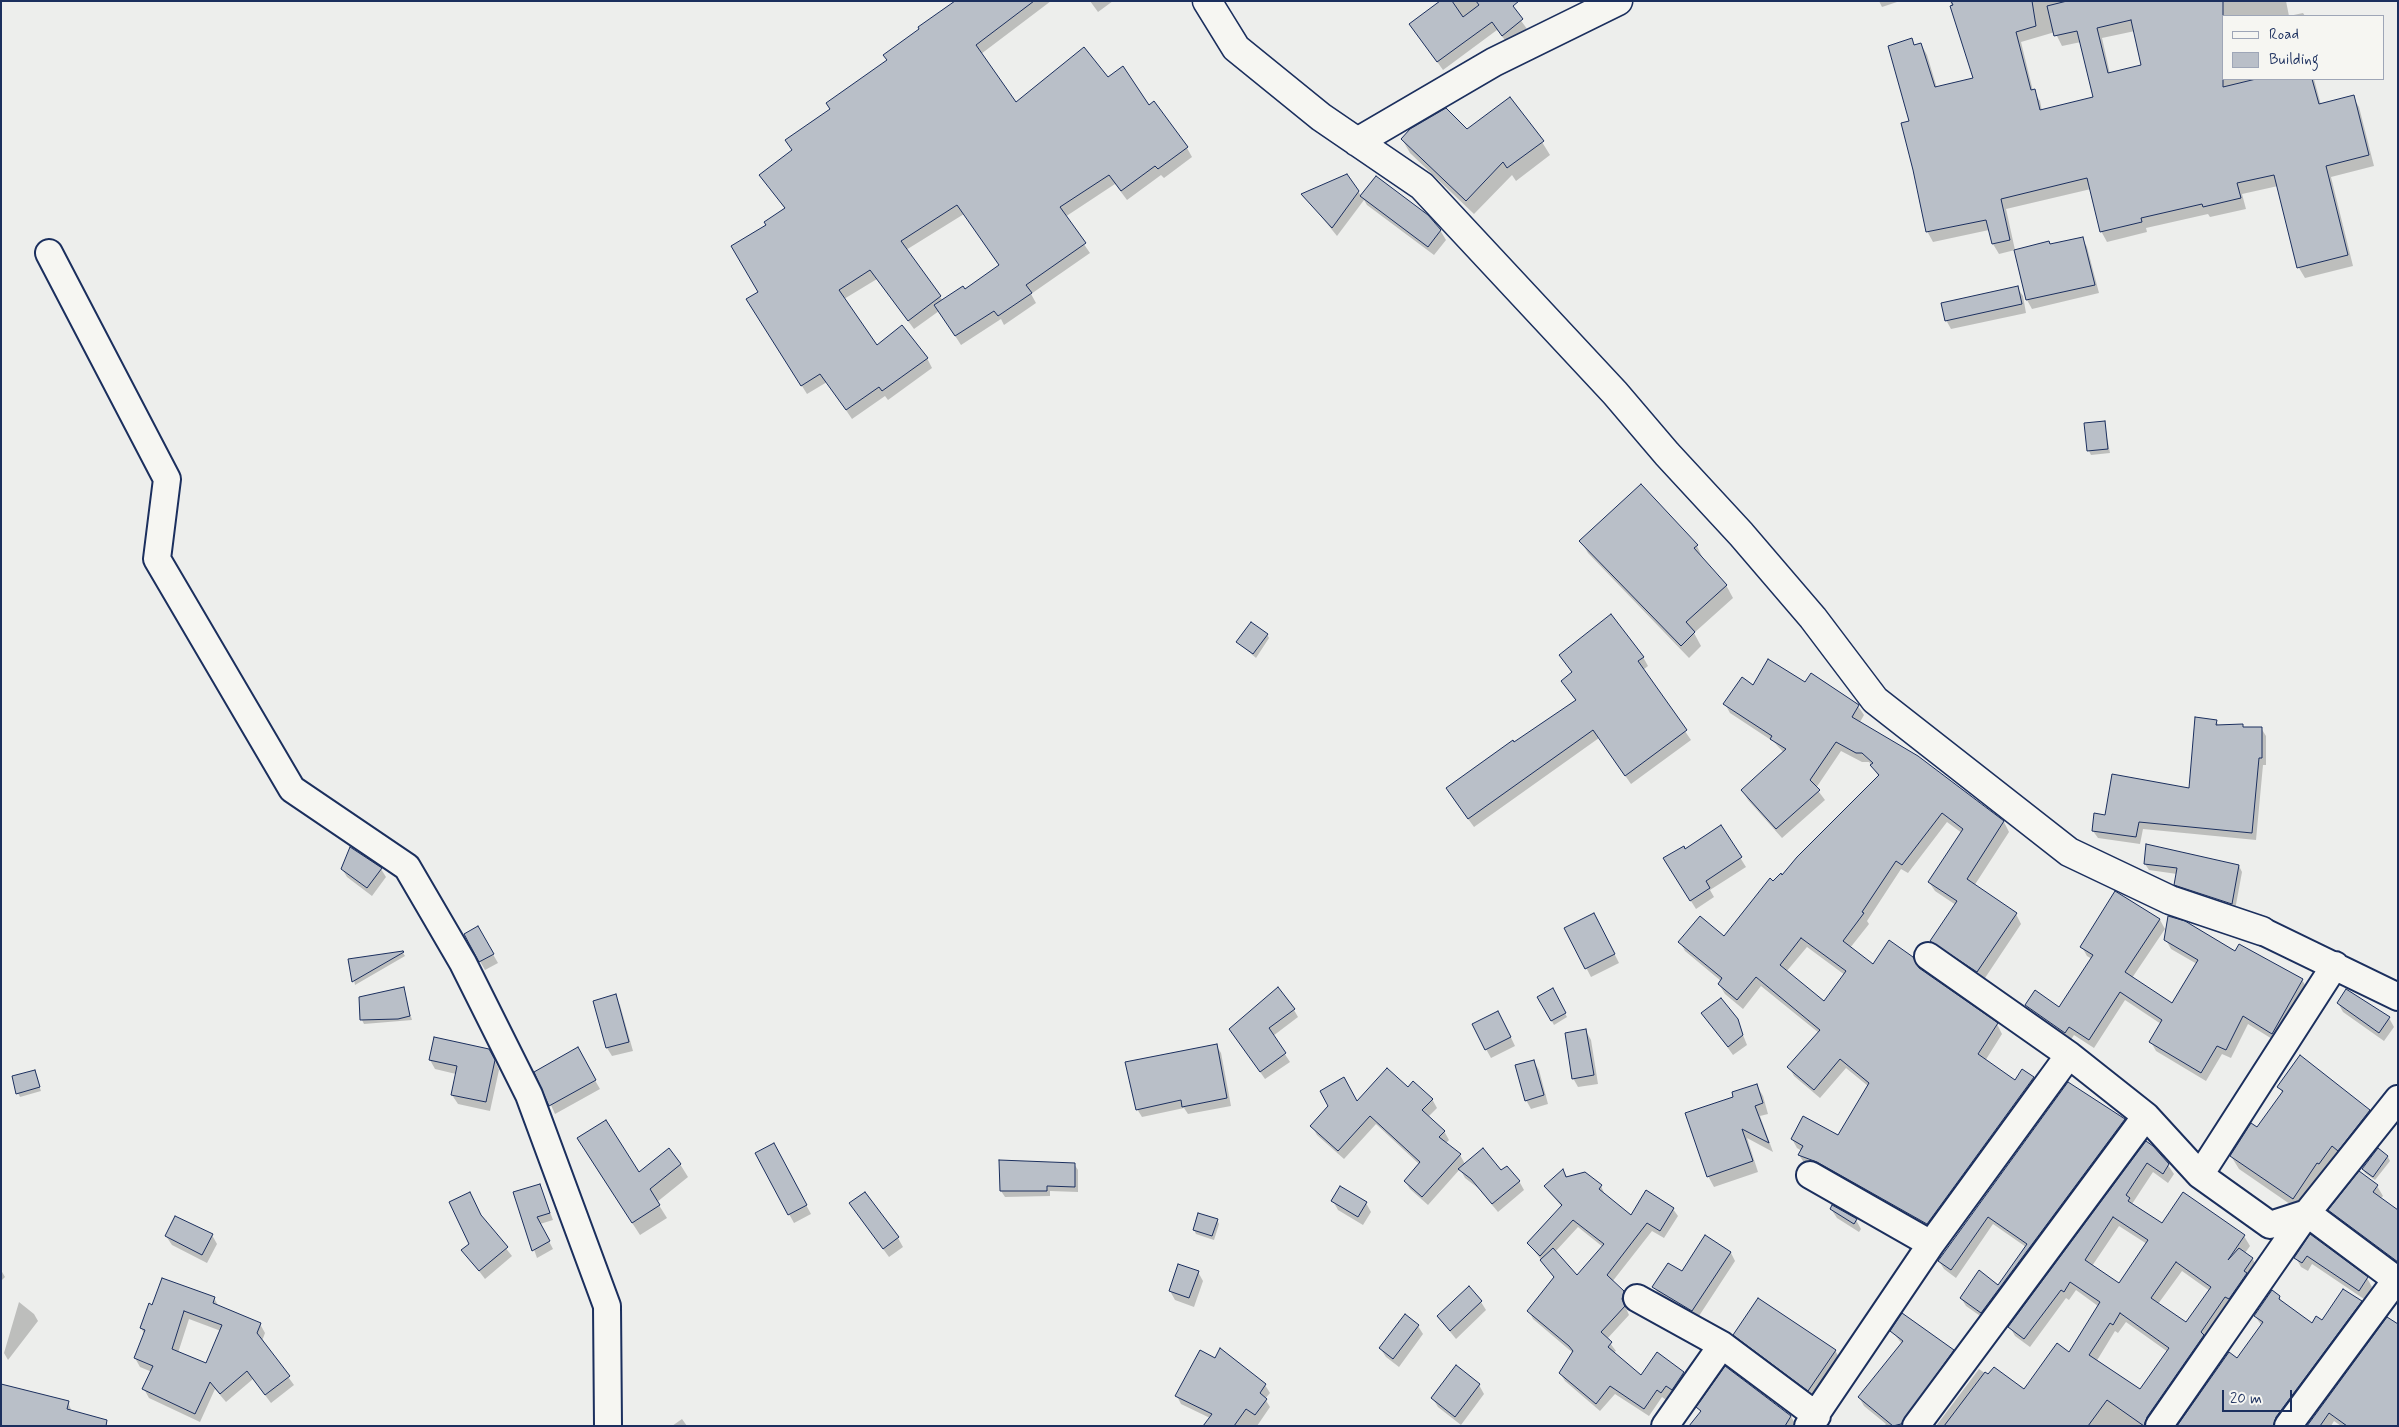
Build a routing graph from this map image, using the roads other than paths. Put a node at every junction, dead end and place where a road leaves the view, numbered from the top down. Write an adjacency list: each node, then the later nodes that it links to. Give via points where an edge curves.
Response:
1 (1206, 1): 3 (street, via 1236,48)
2 (1618, 1): 3 (street, via 1494,62)
3 (1357, 142): 5 (street, via 1422,186 1615,393 1807,611 1875,700 2069,852 2170,900)
4 (49, 253): 20 (street, via 167,479 157,558 292,789 407,867 463,963 529,1095 607,1306)
5 (2262, 931): 7 (street)
6 (1928, 956): 9 (street)
7 (2335, 965): 8 (street); 13 (street)
8 (2398, 997)
9 (2069, 1054): 11 (street); 15 (street)
10 (2398, 1099): 14 (street)
11 (2146, 1116): 13 (street); 22 (street)
12 (1810, 1175): 15 (street)
13 (2200, 1175): 14 (street, via 2270,1225)
14 (2308, 1212): 16 (street); 23 (street)
15 (1931, 1244): 19 (street)
16 (2397, 1280): 24 (street)
17 (1636, 1298): 18 (street)
18 (1722, 1345): 19 (street); 21 (street)
19 (1813, 1421)
20 (608, 1426)
21 (1665, 1426)
22 (1916, 1426)
23 (2159, 1426)
24 (2288, 1426)

